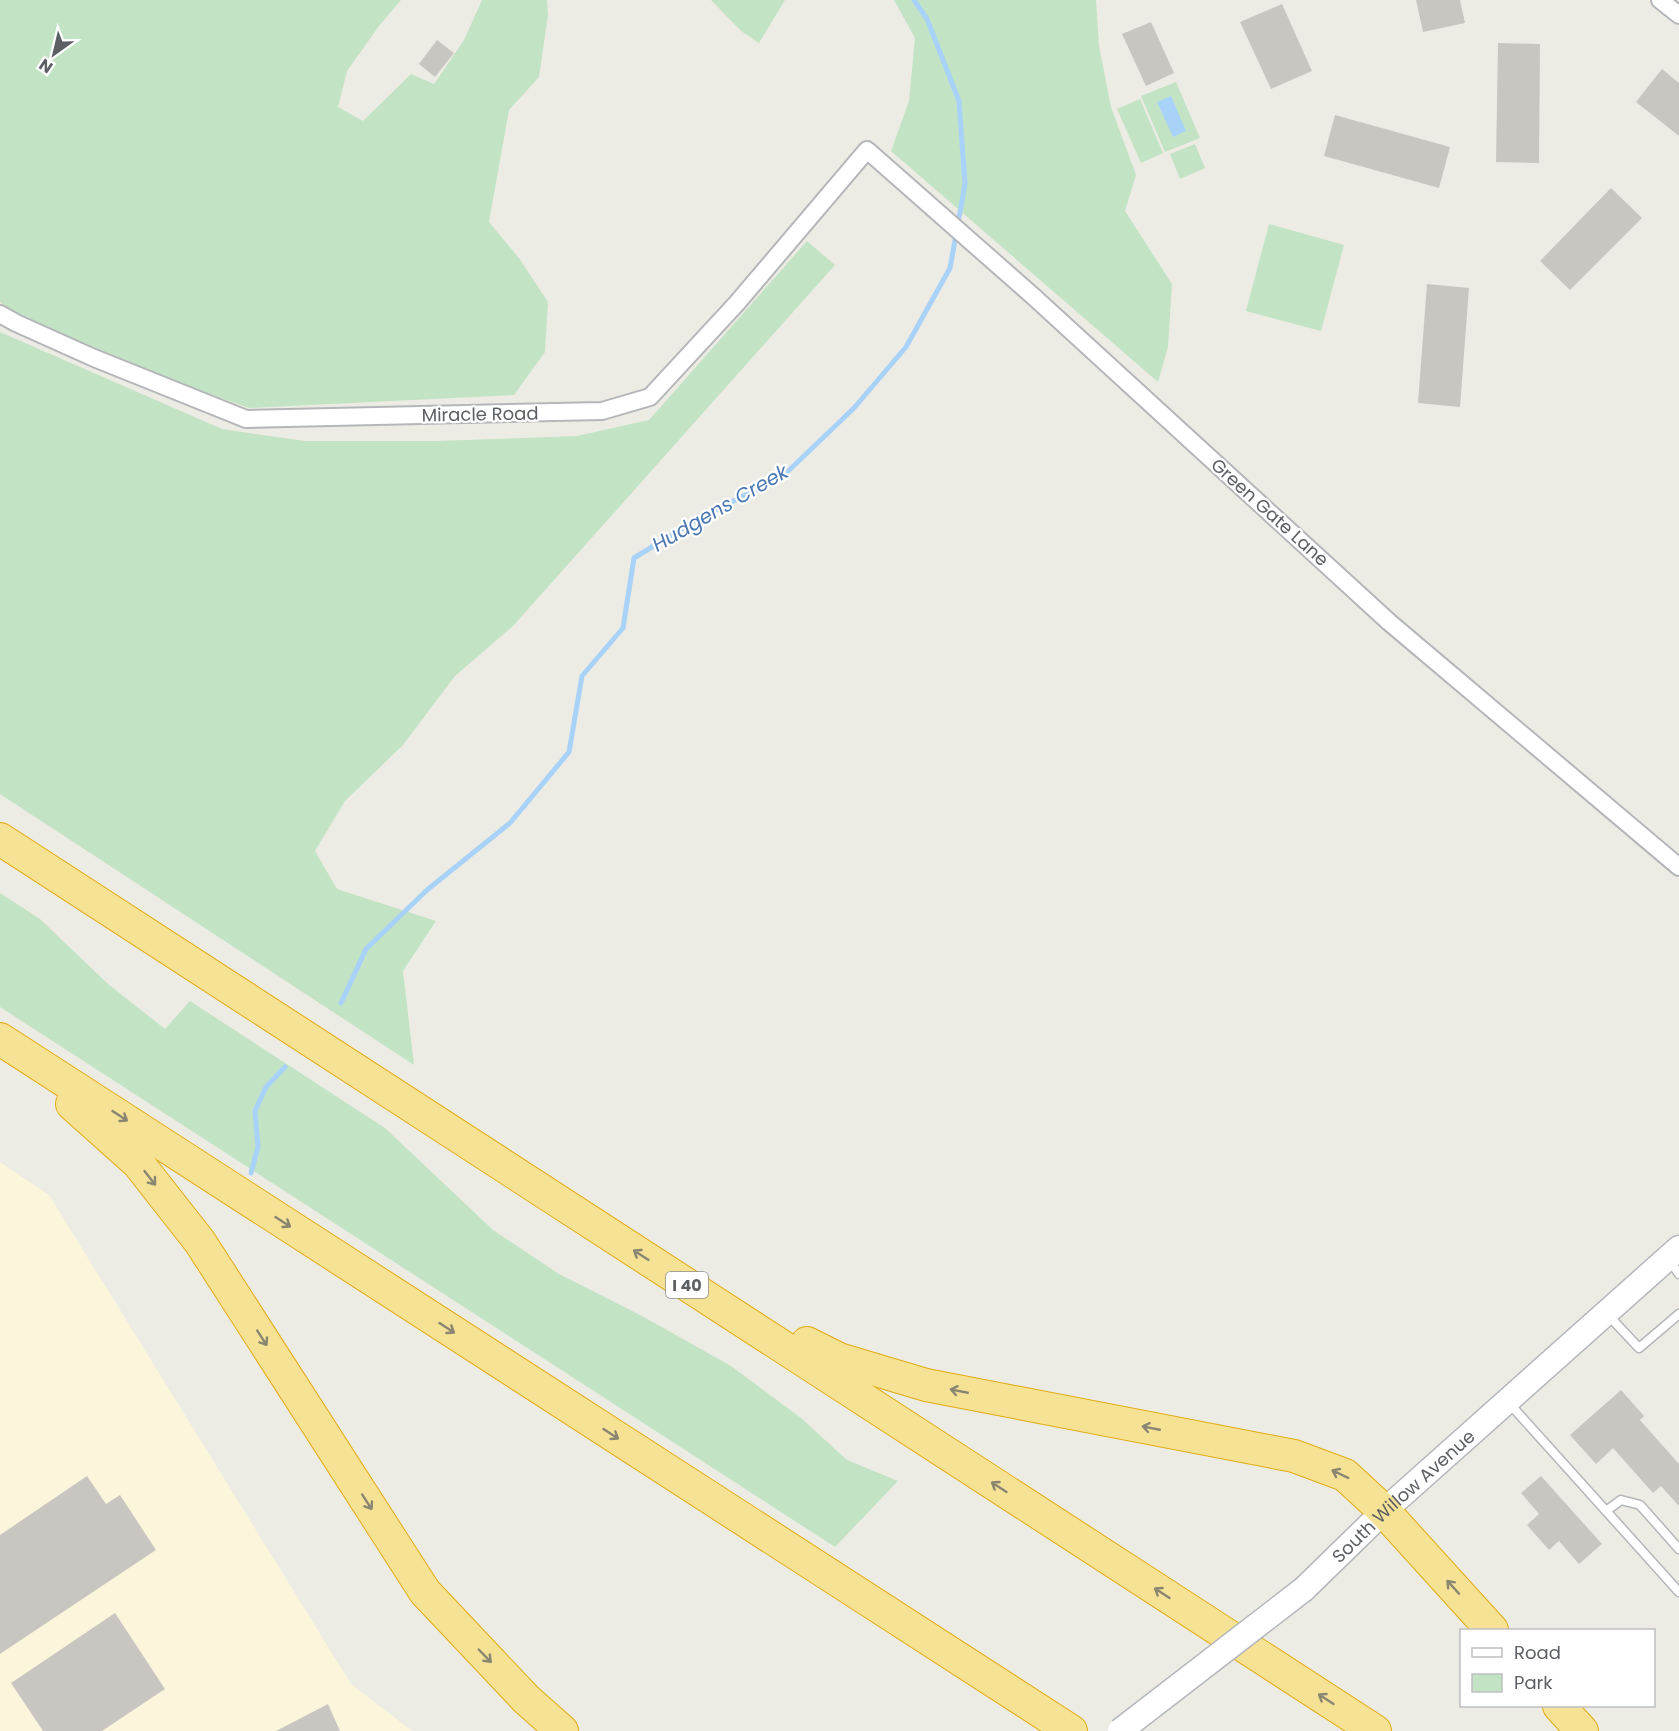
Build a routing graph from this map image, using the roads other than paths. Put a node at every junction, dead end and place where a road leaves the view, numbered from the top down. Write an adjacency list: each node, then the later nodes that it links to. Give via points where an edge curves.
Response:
1 (1660, 0): 2 (street)
2 (1679, 15)
3 (867, 150): 4 (street, Miracle Road, via 737,303 650,397 602,411 246,419 94,358); 6 (street, Green Gate Lane, via 1389,622)
4 (0, 314)
5 (0, 838): 9 (highway, I 40, one-way to 5)
6 (1679, 867)
7 (0, 1039): 19 (highway, one-way to 19, via 138,1163 200,1242 425,1592 526,1699); 20 (highway, one-way to 20)
8 (1675, 1260): 10 (main road, South Willow Avenue)
9 (680, 1280): 13 (highway, one-way to 9, via 1345,1474 1294,1456 926,1385 839,1359); 22 (highway, I 40, one-way to 9)
10 (1605, 1312): 11 (lane, via 1639,1348); 12 (main road, South Willow Avenue)
11 (1679, 1314)
12 (1507, 1400): 13 (main road, South Willow Avenue); 14 (lane)
13 (1384, 1511): 17 (highway, one-way to 13); 21 (main road, South Willow Avenue, bridge, via 1304,1588)
14 (1606, 1511): 15 (lane, via 1621,1500 1640,1505); 16 (lane)
15 (1679, 1549)
16 (1679, 1592)
17 (1491, 1629)
18 (1560, 1707): 23 (highway)
19 (562, 1731)
20 (1071, 1731)
21 (1120, 1731)
22 (1375, 1731)
23 (1582, 1731)

